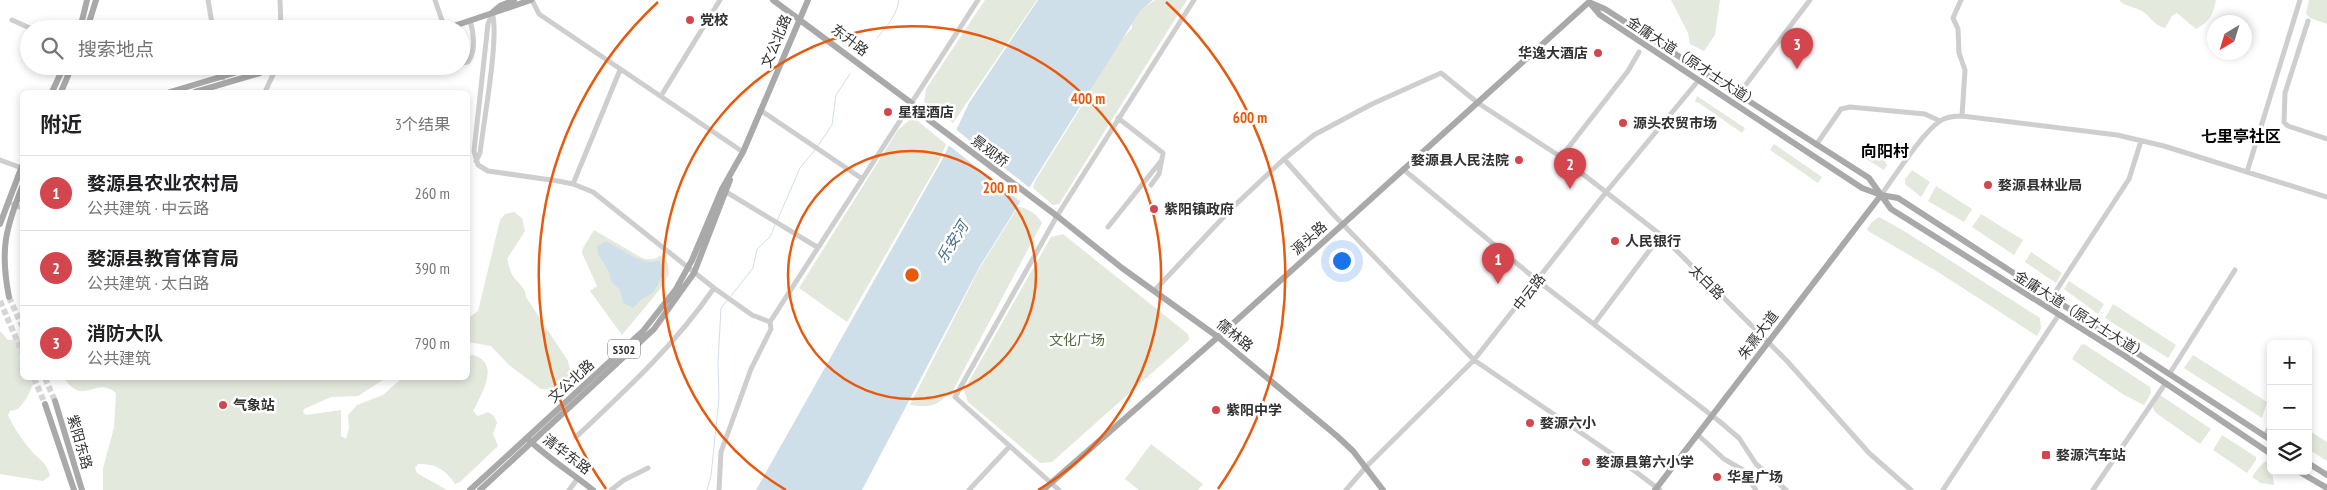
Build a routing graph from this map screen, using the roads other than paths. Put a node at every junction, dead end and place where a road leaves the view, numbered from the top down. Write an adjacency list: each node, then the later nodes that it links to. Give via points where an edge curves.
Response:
1 (87, 0): 20 (main road)
2 (96, 0): 21 (main road)
3 (208, 0): 22 (street)
4 (280, 0): 23 (street)
5 (435, 0): 24 (street)
6 (514, 0): 17 (main road)
7 (532, 0): 17 (main road); 30 (street, via 539,14)
8 (720, 0): 45 (street)
9 (773, 0): 18 (main road, 东升路 / 东升路)
10 (808, 0): 18 (main road, 文公北路 / S302)
11 (978, 0): 46 (street)
12 (1194, 0): 50 (street)
13 (1810, 0): 44 (street)
14 (1961, 0): 49 (street, via 1953,18 1965,70)
15 (2300, 0): 63 (street)
16 (1589, 1): 38 (main road, 金庸大道（原才士大道）, via 1600,15); 44 (main road, 金庸大道（原才士大道）); 47 (main road, 源头路)
17 (492, 13): 25 (main road); 65 (street, via 488,24 474,151 476,161 488,172)
18 (800, 18): 46 (main road, 东升路 / 东升路); 48 (main road, 文公北路 / S302)
19 (12, 20): 27 (street)
20 (82, 20)
21 (90, 20)
22 (211, 20)
23 (280, 20)
24 (442, 20)
25 (470, 21): 29 (street, via 474,35)
26 (2308, 21): 52 (street, via 2285,93 2284,122)
27 (20, 24)
28 (1639, 52): 56 (street)
29 (470, 59)
30 (620, 70): 45 (street); 65 (street)
31 (60, 75): 39 (main road)
32 (68, 75): 40 (main road)
33 (223, 75): 37 (street)
34 (236, 75): 37 (main road)
35 (250, 75): 37 (main road)
36 (273, 75): 43 (street)
37 (224, 80): 41 (main road); 42 (main road)
38 (1698, 81): 68 (street, 中云路); 70 (main road, 金庸大道（原才士大道）, via 1862,188)
39 (53, 90)
40 (62, 90)
41 (179, 90)
42 (200, 90)
43 (266, 90)
44 (1738, 95): 54 (main road, 金庸大道（原才士大道）)
45 (661, 96): 55 (street)
46 (910, 102): 64 (street); 75 (main road, 景观桥, via 929,120)
47 (1478, 103): 56 (street, 太白路); 58 (street, 太白路, via 1447,76 1437,73 1314,135); 61 (main road, 源头路)
48 (760, 110): 55 (main road, 文公北路 / S302); 64 (street)
49 (1962, 116): 51 (street); 53 (street)
50 (1118, 118): 57 (street, via 1160,150); 75 (street)
51 (1940, 121): 54 (street, via 1925,114 1841,109); 70 (street)
52 (2327, 139)
53 (2140, 140): 63 (street); 88 (street, via 2129,179)
54 (1816, 145): 70 (main road, 金庸大道（原才士大道）, via 1869,178)
55 (743, 152): 67 (main road, 文公北路 / S302)
56 (1561, 157): 68 (street, 太白路)
57 (1163, 159): 66 (street, via 1159,174); 78 (street)
58 (1284, 159): 77 (street); 86 (street, via 1233,207)
59 (0, 160): 60 (street)
60 (20, 166)
61 (1403, 169): 77 (main road, 源头路); 84 (street)
62 (20, 172): 72 (main road)
63 (2247, 172): 71 (street)
64 (861, 178): 80 (street)
65 (573, 184): 81 (street, via 600,198)
66 (1151, 185)
67 (724, 191): 80 (street); 81 (main road, 文公北路 / S302); 83 (main road, 文公北路 / S302)
68 (1607, 191): 79 (street, 太白路); 84 (street, 中云路)
69 (20, 192): 73 (main road)
70 (1881, 195): 88 (main road, 金庸大道（原才士大道）, via 1898,198); 89 (main road, 金庸大道（原才士大道）, via 1891,208); 93 (main road, 朱熹大道)
71 (2327, 197)
72 (8, 202): 73 (street); 76 (main road)
73 (15, 204): 74 (street); 87 (main road, via 6,235 3,268)
74 (20, 207)
75 (1057, 216): 86 (main road, 儒林路); 104 (street, via 955,397)
76 (0, 224)
77 (1342, 224): 92 (main road, 源头路); 94 (street)
78 (1108, 227)
79 (1661, 236): 91 (street); 93 (street, 太白路)
80 (817, 247): 90 (street)
81 (688, 268): 83 (street); 103 (main road, 文公北路 / S302, via 643,331)
82 (2235, 270): 95 (street)
83 (694, 273): 85 (street); 103 (main road, 文公北路 / S302, via 654,329)
84 (1538, 281): 91 (street); 94 (street, 中云路)
85 (714, 288): 90 (street, via 752,315); 102 (street, via 664,353)
86 (1154, 291): 92 (main road, 儒林路)
87 (10, 297)
88 (2052, 297): 95 (main road, 金庸大道（原才士大道）)
89 (2058, 316): 96 (main road, 金庸大道（原才士大道）); 131 (street)
90 (770, 322): 122 (street, via 771,329 751,369 721,452)
91 (1594, 324): 99 (street)
92 (1218, 337): 107 (main road, 儒林路, via 1337,436); 112 (main road, 源头路)
93 (1768, 343): 99 (main road, 朱熹大道); 130 (street, 太白路, via 1869,453)
94 (1474, 360): 107 (street, 中云路); 113 (street, via 1612,454)
95 (2170, 373): 101 (main road, 金庸大道（原才士大道）)
96 (2165, 384): 105 (main road, 金庸大道（原才士大道）); 132 (street)
97 (55, 401): 116 (main road, 紫阳东路)
98 (45, 404): 115 (main road, 紫阳东路)
99 (1712, 415): 100 (main road, 朱熹大道); 129 (street, via 1739,438 1756,464)
100 (1698, 435): 113 (main road, 朱熹大道); 128 (street, via 1724,459 1743,470)
101 (2267, 437)
102 (576, 438)
103 (529, 440): 111 (main road, 清华东路); 117 (main road, 文公北路 / S302); 118 (main road, 文公北路 / S302)
104 (1010, 446): 112 (street); 123 (street)
105 (2267, 451)
106 (2312, 466): 110 (main road)
107 (1366, 467): 126 (street, 中云路); 127 (main road, 儒林路)
108 (648, 468): 121 (street)
109 (2304, 475): 114 (main road)
110 (2327, 475)
111 (578, 478): 119 (street); 120 (main road, 清华东路)
112 (1052, 482): 124 (main road, 源头路); 125 (street)
113 (1657, 489)
114 (2324, 489)
115 (74, 490)
116 (82, 490)
117 (470, 490)
118 (480, 490)
119 (569, 490)
120 (593, 490)
121 (611, 490)
122 (718, 490)
123 (969, 490)
124 (1043, 490)
125 (1059, 490)
126 (1346, 490)
127 (1383, 490)
128 (1756, 490)
129 (1786, 490)
130 (1911, 490)
131 (1943, 490)
132 (2093, 490)

